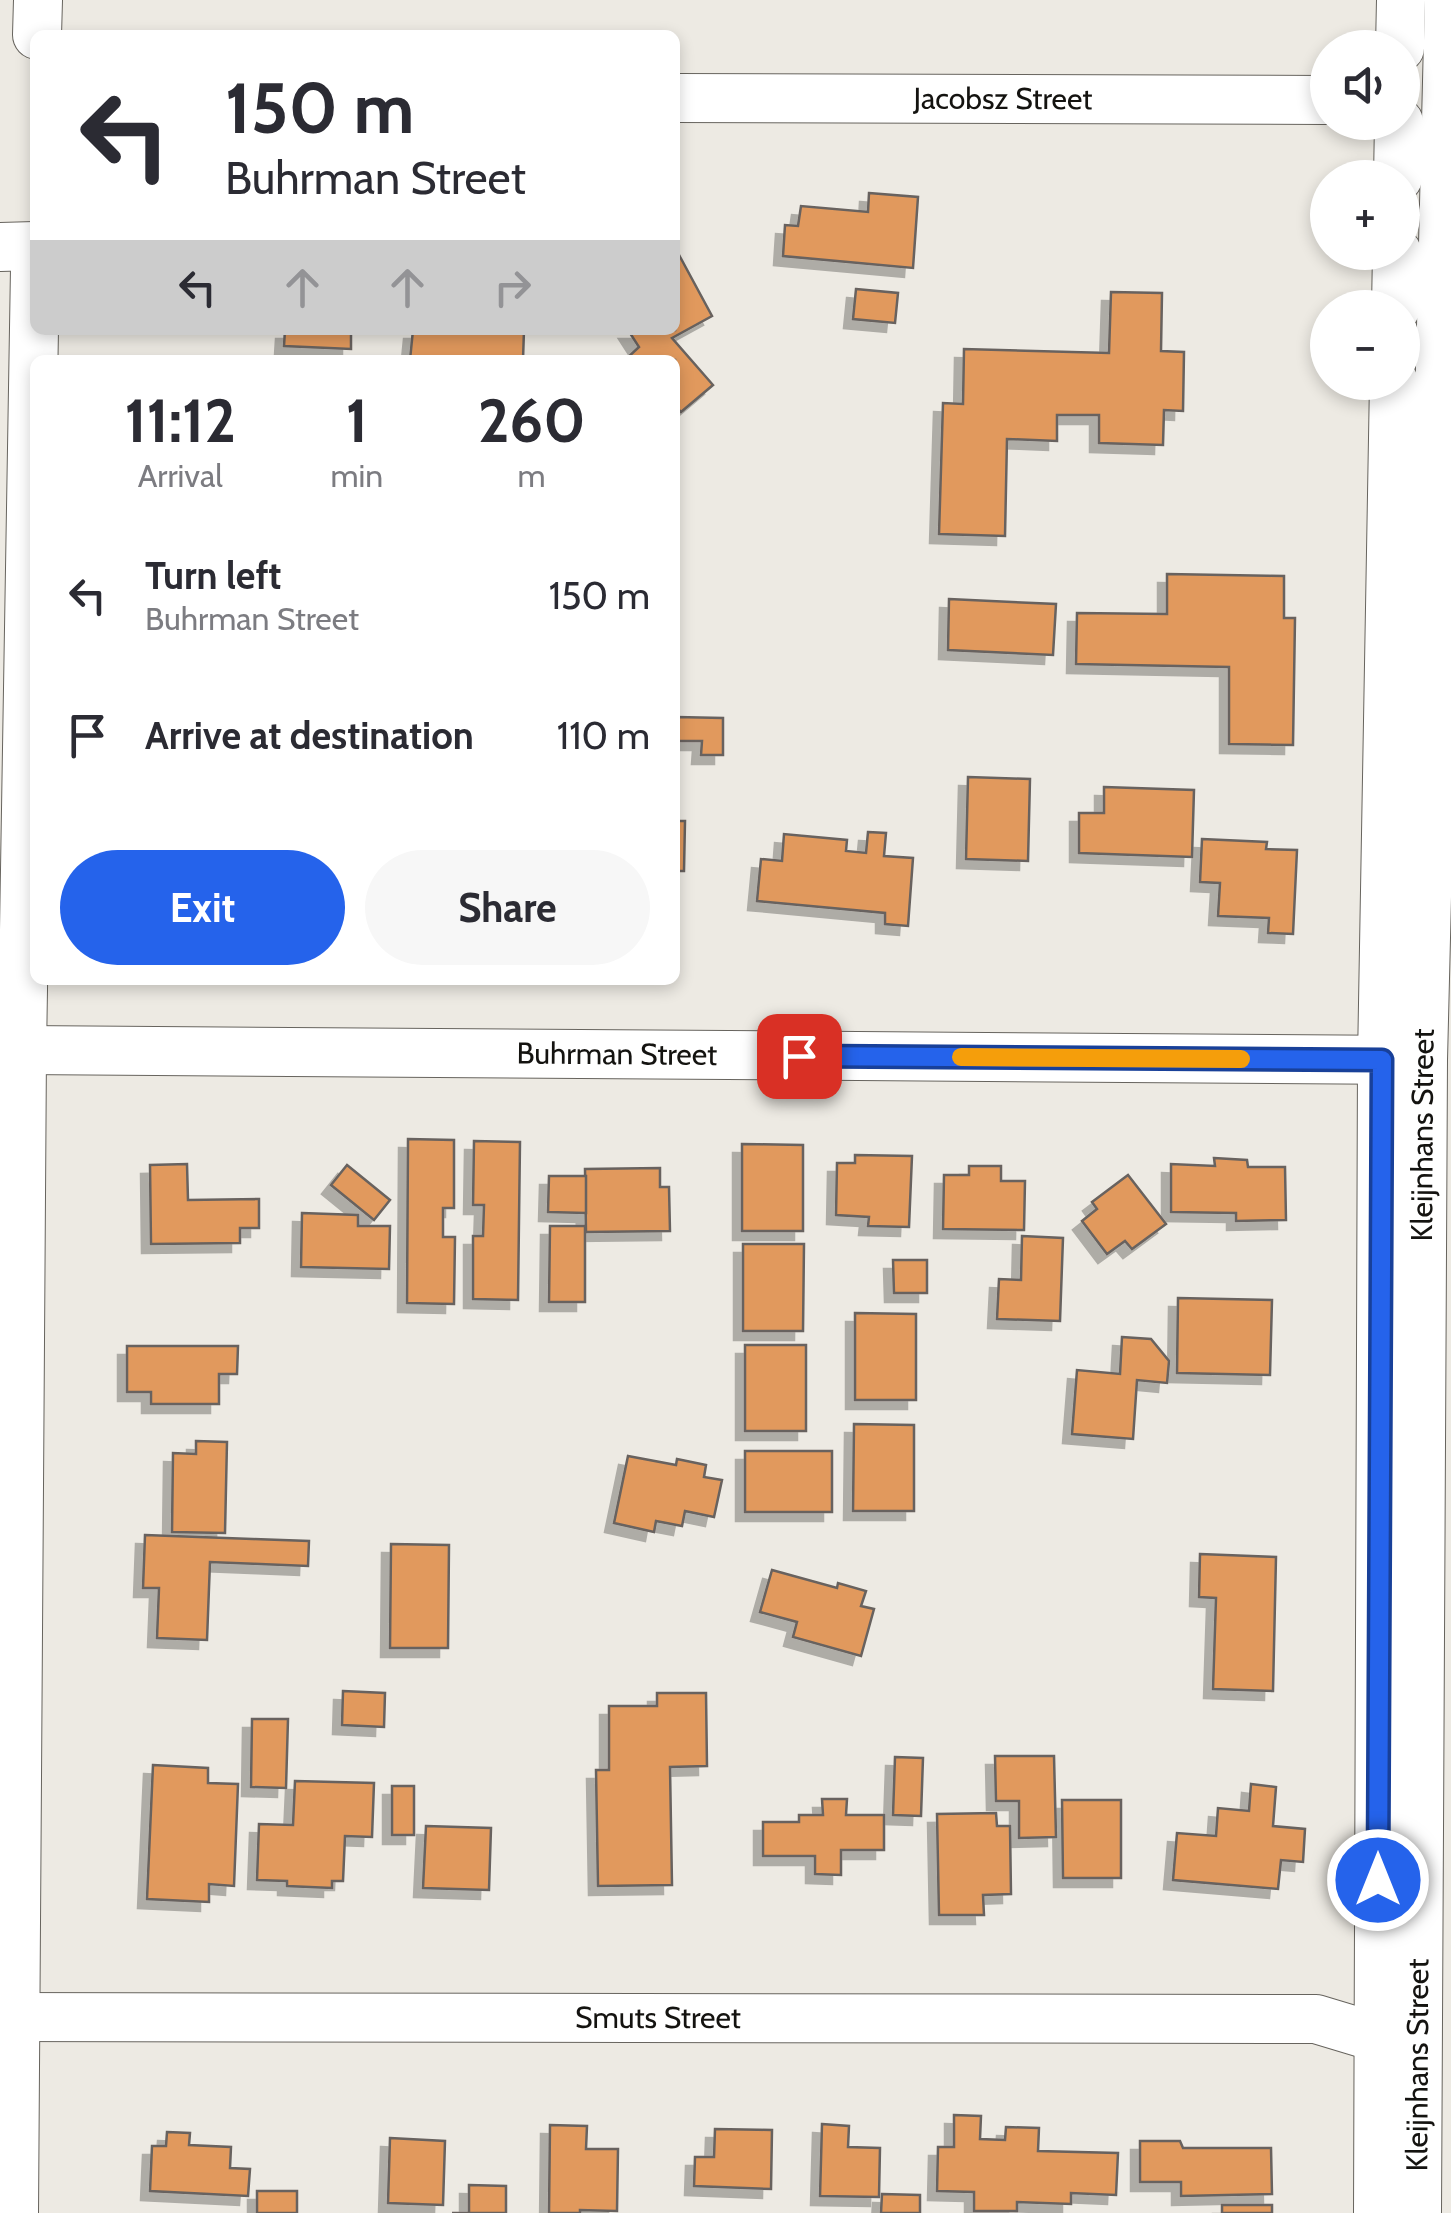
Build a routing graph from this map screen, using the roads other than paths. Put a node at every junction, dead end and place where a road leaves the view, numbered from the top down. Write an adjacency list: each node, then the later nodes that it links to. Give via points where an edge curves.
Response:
1 (38, 0): 4 (street)
2 (1401, 0): 5 (street)
3 (1449, 0): 8 (street, Kleijnhans Street)
4 (38, 30)
5 (1400, 30)
6 (680, 98): 7 (street, Jacobsz Street)
7 (1310, 100)
8 (1433, 101): 14 (street, Kleijnhans Street)
9 (30, 246): 10 (street)
10 (0, 247)
11 (1395, 400): 14 (street, Kleijnhans Street)
12 (30, 569): 13 (street)
13 (22, 1050): 14 (street, Buhrman Street); 15 (street)
14 (1419, 1061): 16 (street, Kleijnhans Street)
15 (8, 2017): 16 (street, Smuts Street); 17 (street)
16 (1416, 2017): 18 (street, Kleijnhans Street); 19 (street, Kleijnhans Street)
17 (14, 2213)
18 (1378, 2213)
19 (1417, 2213)

